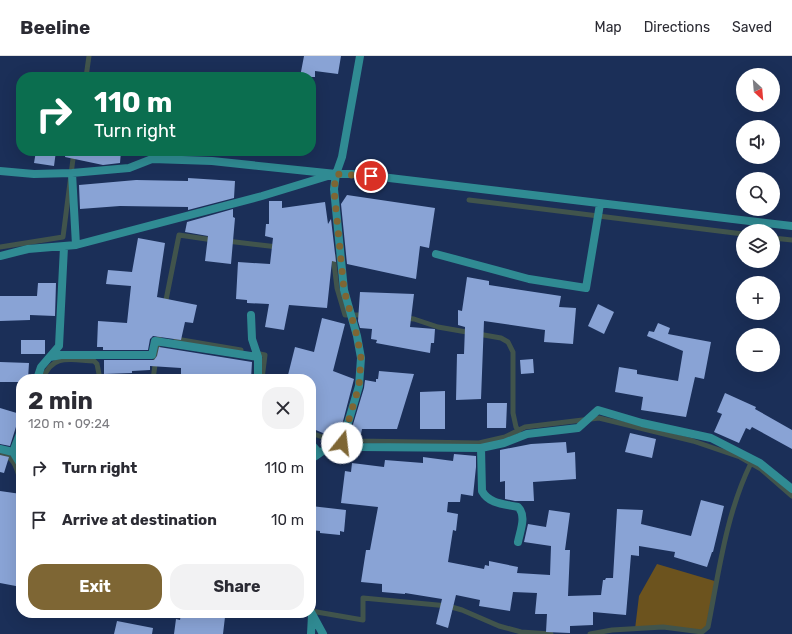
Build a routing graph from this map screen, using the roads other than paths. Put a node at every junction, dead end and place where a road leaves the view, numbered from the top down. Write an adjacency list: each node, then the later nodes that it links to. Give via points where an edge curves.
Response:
1 (360, 56): 4 (street, via 342,156)
2 (0, 171): 3 (street, via 34,174)
3 (72, 173): 4 (street, via 129,168 152,159 212,161); 7 (street)
4 (336, 174): 5 (street, via 356,174); 7 (street); 16 (street, via 334,190 344,290 361,358 359,386)
5 (600, 206): 6 (street); 9 (street, via 586,288 529,279)
6 (792, 226)
7 (76, 245): 8 (street)
8 (64, 247): 10 (street, via 28,250); 12 (street, via 59,346)
9 (436, 254)
10 (0, 256)
11 (251, 315): 13 (street, via 252,339)
12 (50, 357): 13 (street, via 152,355 155,341); 14 (street)
13 (258, 357): 15 (street)
14 (39, 374)
15 (258, 374)
16 (342, 443): 18 (street, via 367,447); 22 (street, via 330,445)
17 (16, 444): 21 (street)
18 (481, 448): 25 (street, via 527,434 578,428 598,410 710,438 760,463); 26 (street, via 482,491 485,497 490,501 518,507 523,514)
19 (0, 449): 21 (street)
20 (316, 450): 22 (street)
21 (13, 452): 24 (street)
22 (319, 453): 23 (street)
23 (316, 455)
24 (16, 457)
25 (792, 489)
26 (518, 542)
27 (312, 618): 29 (street)
28 (314, 618): 30 (street)
29 (311, 634)
30 (323, 634)

